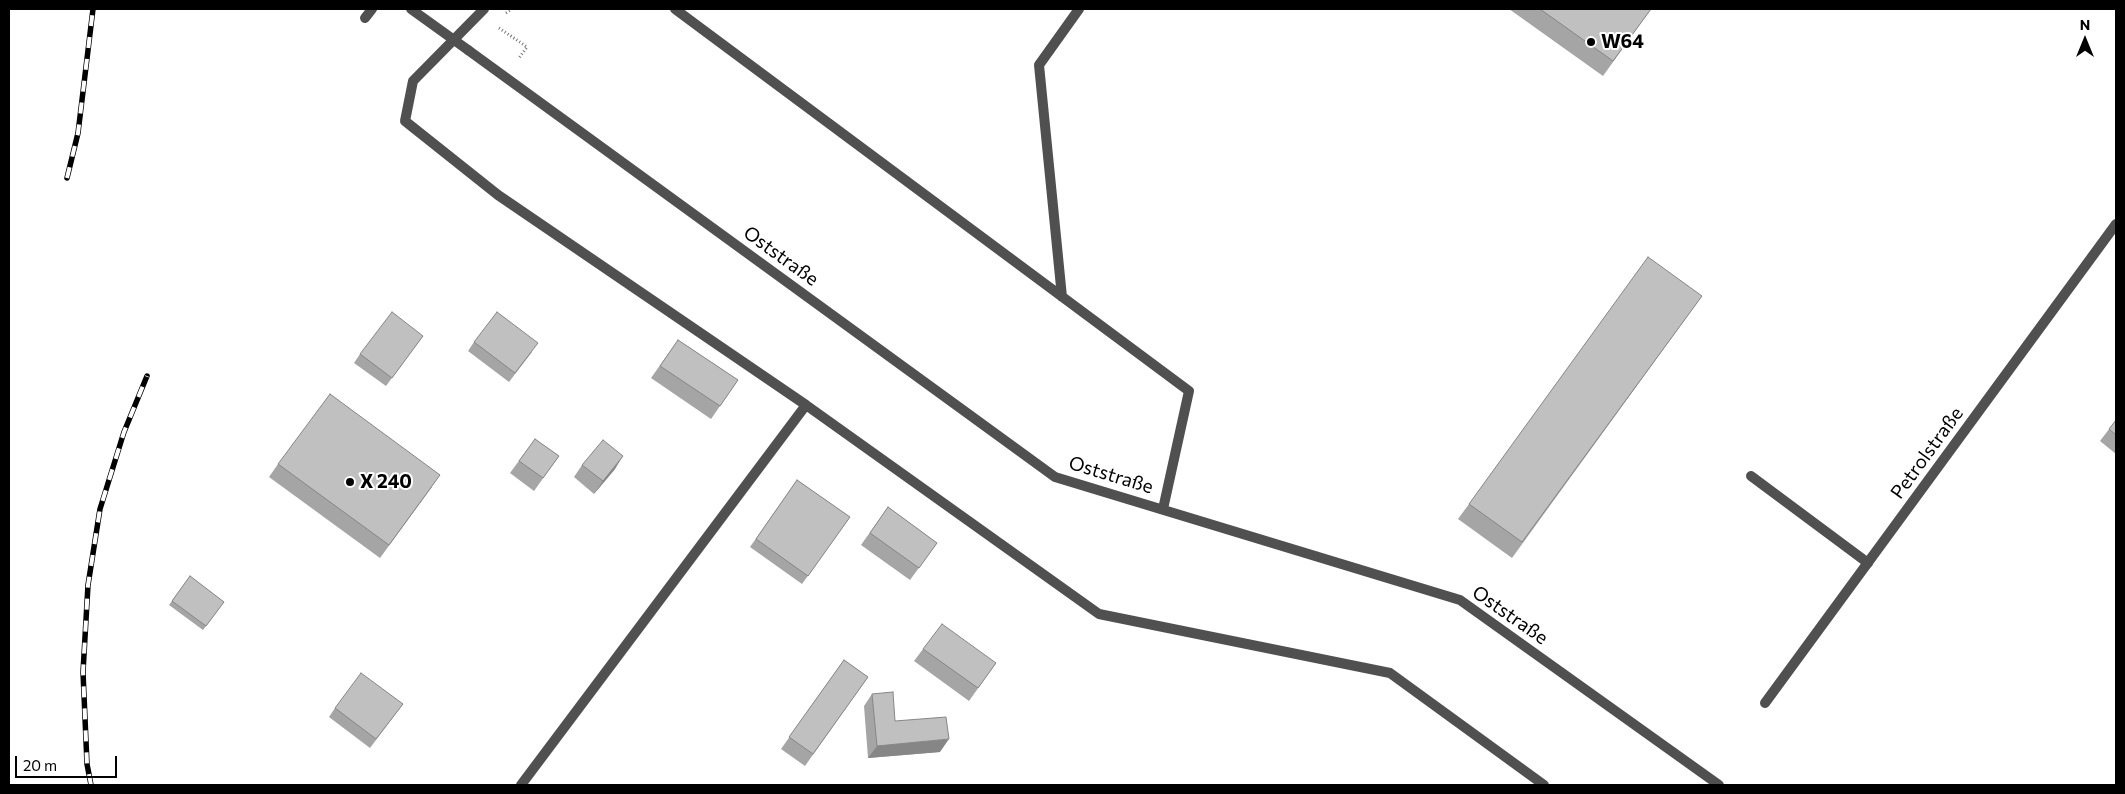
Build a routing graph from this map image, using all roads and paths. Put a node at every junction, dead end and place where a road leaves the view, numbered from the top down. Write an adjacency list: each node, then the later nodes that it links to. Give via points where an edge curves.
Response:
1 (372, 9): 7 (street)
2 (411, 9): 15 (street, Oststraße, bridge, via 1056,477)
3 (484, 9): 13 (street, via 413,81 405,121 498,195)
4 (512, 9): 8 (path)
5 (674, 9): 12 (street)
6 (1080, 9): 12 (street, via 1039,65)
7 (365, 18)
8 (498, 18)
9 (498, 27): 10 (path)
10 (527, 47)
11 (2116, 224): 16 (street, Petrolstraße)
12 (1062, 297): 15 (street, via 1189,392)
13 (806, 404): 18 (street); 19 (street, via 1099,614 1390,673)
14 (1751, 476): 16 (street)
15 (1163, 509): 20 (street, Oststraße, via 1460,600)
16 (1868, 563): 17 (street, Petrolstraße)
17 (1765, 703)
18 (521, 785)
19 (1544, 785)
20 (1719, 785)

